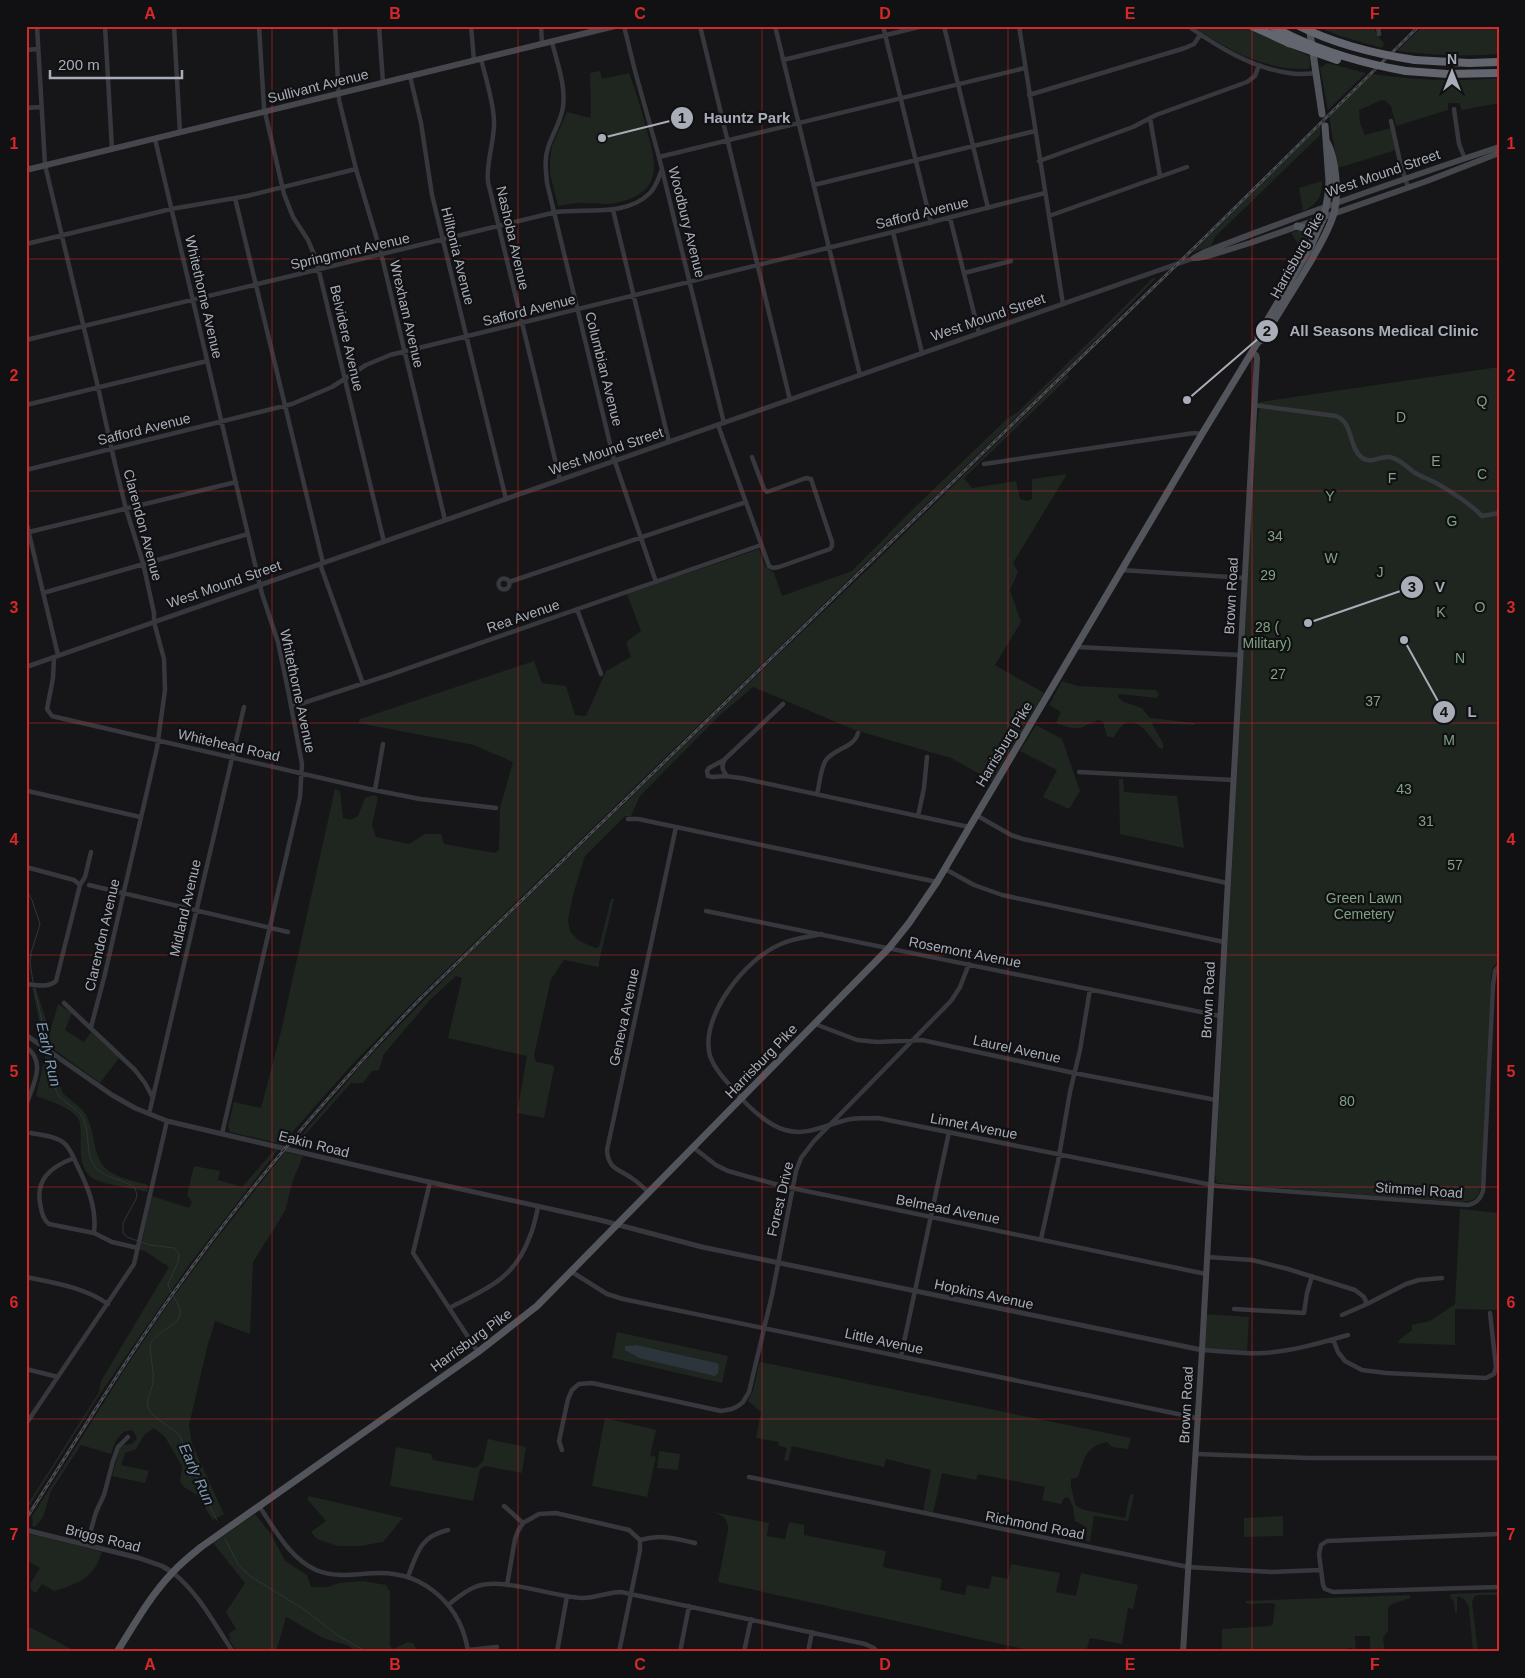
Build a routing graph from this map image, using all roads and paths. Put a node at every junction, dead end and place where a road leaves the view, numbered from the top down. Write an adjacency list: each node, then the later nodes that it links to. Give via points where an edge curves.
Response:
1 (36, 26): 29 (street, Clarendon Avenue)
2 (105, 26): 60 (street)
3 (174, 26): 54 (street)
4 (259, 26): 47 (street, Belvidere Avenue)
5 (335, 26): 41 (street, Wrexham Avenue)
6 (379, 26): 39 (street)
7 (471, 26): 31 (street, Nashoba Avenue)
8 (541, 26): 28 (street)
9 (615, 26): 27 (main road, Sullivant Avenue)
10 (624, 26): 62 (street, Woodbury Avenue)
11 (700, 26): 56 (street)
12 (775, 26): 32 (street)
13 (883, 26): 24 (street)
14 (923, 26): 24 (street)
15 (944, 26): 40 (street)
16 (1018, 26): 35 (street)
17 (1188, 26): 25 (street)
18 (1252, 26): 26 (highway)
19 (1272, 26): 26 (highway)
20 (1299, 26): 33 (highway, bridge, via 1357,48 1415,60)
21 (1309, 26): 37 (main road)
22 (1378, 26): 23 (street)
23 (1379, 34)
24 (886, 35): 32 (street); 43 (street)
25 (1200, 35): 34 (street); 42 (street, via 1194,44 1185,48)
26 (1289, 39): 36 (highway, bridge, via 1349,59 1406,71)
27 (552, 42): 28 (main road, Sullivant Avenue); 83 (street, Columbian Avenue, via 564,93 563,108 547,150 545,166)
28 (542, 44): 31 (main road, Sullivant Avenue)
29 (38, 49): 30 (street); 44 (street, Clarendon Avenue)
30 (26, 50)
31 (477, 60): 38 (main road, Sullivant Avenue); 89 (street, Nashoba Avenue, via 491,98 494,119 487,168)
32 (783, 60): 51 (street)
33 (1499, 62)
34 (1259, 65): 37 (street, via 1288,73); 49 (street, via 1255,76 1247,82)
35 (1025, 68): 40 (street); 42 (street)
36 (1499, 73)
37 (1316, 74): 48 (main road)
38 (410, 76): 39 (main road, Sullivant Avenue); 93 (street, Hilltonia Avenue)
39 (382, 83): 41 (main road, Sullivant Avenue)
40 (958, 84): 43 (street); 58 (street)
41 (338, 94): 47 (main road, Sullivant Avenue); 68 (street, Wrexham Avenue)
42 (1029, 95): 53 (street)
43 (901, 98): 51 (street); 63 (street)
44 (41, 107): 45 (street); 66 (street, Clarendon Avenue)
45 (26, 108)
46 (1454, 109): 65 (street, via 1459,144)
47 (264, 112): 54 (main road, Sullivant Avenue); 74 (street, Belvidere Avenue)
48 (1322, 114)
49 (1150, 118): 64 (street); 71 (street)
50 (1391, 122): 72 (street)
51 (798, 123): 56 (street); 73 (street)
52 (1325, 126): 57 (main road)
53 (1035, 131): 58 (street); 64 (street)
54 (180, 133): 55 (main road, Sullivant Avenue)
55 (155, 138): 60 (main road, Sullivant Avenue); 81 (street, Whitethorne Avenue)
56 (727, 140): 62 (street); 100 (street)
57 (1326, 142): 78 (main road, Harrisburg Pike, via 1332,151); 79 (main road, Harrisburg Pike, via 1329,181)
58 (973, 146): 63 (street); 80 (street)
59 (1499, 147): 65 (main road, West Mound Street)
60 (112, 149): 66 (main road, Sullivant Avenue)
61 (1499, 153): 65 (main road, West Mound Street)
62 (659, 157): 69 (street, Woodbury Avenue)
63 (916, 160): 73 (street); 88 (street)
64 (1040, 161): 76 (street)
65 (1466, 162): 72 (main road, West Mound Street); 75 (main road, West Mound Street)
66 (45, 166): 70 (main road, Sullivant Avenue); 92 (street, Clarendon Avenue)
67 (1186, 167): 71 (street)
68 (356, 169): 74 (street); 97 (street, Wrexham Avenue)
69 (662, 169): 82 (street, Springmont Avenue, via 650,193 639,201); 103 (street, Woodbury Avenue)
70 (26, 170)
71 (1160, 176): 85 (street)
72 (1405, 178): 75 (street); 78 (main road, West Mound Street)
73 (814, 185): 96 (street)
74 (283, 187): 77 (street); 101 (street, Belvidere Avenue, via 288,206 308,240)
75 (1408, 187): 84 (main road, West Mound Street)
76 (1045, 193): 80 (street, Safford Avenue); 85 (street)
77 (235, 198): 81 (street); 104 (street)
78 (1335, 203): 79 (main road, West Mound Street); 84 (main road, Harrisburg Pike)
79 (1326, 206): 86 (main road, Harrisburg Pike); 98 (main road, West Mound Street)
80 (988, 208): 87 (street, Safford Avenue)
81 (171, 209): 92 (street); 106 (street, Whitethorne Avenue)
82 (614, 210): 83 (street, Springmont Avenue); 105 (street)
83 (554, 212): 89 (street, Springmont Avenue); 108 (street, Columbian Avenue)
84 (1334, 212): 86 (main road, West Mound Street); 114 (main road, Harrisburg Pike, via 1318,248 1263,339)
85 (1048, 216): 107 (street)
86 (1324, 216): 90 (main road, West Mound Street); 95 (main road, Harrisburg Pike)
87 (950, 218): 88 (street, Safford Avenue); 102 (street)
88 (931, 223): 91 (street, Safford Avenue)
89 (498, 226): 93 (street, Springmont Avenue); 109 (street, Nashoba Avenue)
90 (1297, 226): 95 (main road, via 1311,232); 98 (main road, West Mound Street)
91 (892, 232): 96 (street, Safford Avenue); 116 (street)
92 (62, 235): 94 (street); 110 (street, Clarendon Avenue)
93 (443, 240): 97 (street, Springmont Avenue); 112 (street, Hilltonia Avenue)
94 (26, 244)
95 (1311, 246): 114 (main road, Harrisburg Pike, via 1258,336)
96 (829, 248): 100 (street, Safford Avenue); 119 (street)
97 (382, 255): 101 (street, Springmont Avenue); 115 (street, Wrexham Avenue)
98 (1194, 258): 107 (street, West Mound Street)
99 (1011, 261): 102 (street)
100 (757, 265): 103 (street, Safford Avenue); 122 (street)
101 (319, 269): 104 (street, Springmont Avenue); 120 (street, Belvidere Avenue)
102 (964, 273): 111 (street)
103 (690, 282): 105 (street, Safford Avenue); 127 (street, Woodbury Avenue)
104 (256, 285): 106 (street, Springmont Avenue); 125 (street)
105 (634, 295): 108 (street, Safford Avenue); 129 (street)
106 (193, 300): 110 (street, Springmont Avenue); 118 (street, Whitethorne Avenue)
107 (1063, 304): 111 (street, West Mound Street)
108 (578, 309): 109 (street, Safford Avenue); 132 (street, Columbian Avenue)
109 (522, 323): 112 (street, Safford Avenue); 135 (street, Nashoba Avenue)
110 (84, 326): 113 (street, Springmont Avenue); 121 (street, Clarendon Avenue)
111 (980, 333): 116 (street, West Mound Street)
112 (466, 336): 115 (street, Safford Avenue); 137 (street, Hilltonia Avenue)
113 (26, 340)
114 (1258, 342): 117 (main road, Harrisburg Pike)
115 (404, 351): 120 (street, Safford Avenue, via 374,361); 141 (street, Wrexham Avenue)
116 (922, 353): 119 (street, West Mound Street)
117 (1252, 353): 124 (main road, Brown Road, via 1257,358); 128 (main road, Harrisburg Pike)
118 (207, 360): 121 (street); 126 (street, Whitethorne Avenue)
119 (860, 375): 122 (street, West Mound Street)
120 (345, 379): 125 (street, Safford Avenue, via 309,398); 146 (street, Belvidere Avenue)
121 (98, 387): 123 (street); 130 (street, Clarendon Avenue)
122 (790, 400): 127 (street, West Mound Street)
123 (26, 404)
124 (1254, 405): 140 (street, via 1336,416 1349,429 1357,452 1364,459 1393,457 1482,516); 151 (main road, Brown Road)
125 (285, 406): 126 (street, Safford Avenue); 148 (street)
126 (222, 421): 130 (street, Safford Avenue); 136 (street, Whitethorne Avenue)
127 (721, 424): 129 (street, West Mound Street); 138 (street, Woodbury Avenue)
128 (1202, 434): 133 (street); 150 (main road, Harrisburg Pike)
129 (670, 442): 132 (street, West Mound Street)
130 (111, 448): 134 (street, Safford Avenue); 139 (street, Clarendon Avenue)
131 (752, 457): 147 (street, Woodbury Avenue, via 767,492 809,478 833,544 826,551 773,568 767,562)
132 (615, 461): 135 (street, West Mound Street); 145 (street, Columbian Avenue)
133 (984, 464)
134 (26, 470)
135 (560, 480): 137 (street, West Mound Street)
136 (236, 482): 139 (street); 144 (street, Whitethorne Avenue)
137 (506, 499): 141 (street, West Mound Street)
138 (746, 502): 145 (street); 147 (street, Woodbury Avenue)
139 (126, 509): 143 (street); 149 (street, Clarendon Avenue)
140 (1499, 513)
141 (445, 520): 146 (street, West Mound Street)
142 (26, 521): 143 (street)
143 (29, 532): 155 (street)
144 (248, 534): 149 (street); 154 (street, Whitethorne Avenue)
145 (641, 537): 152 (street); 153 (street, Columbian Avenue)
146 (384, 542): 148 (street, West Mound Street)
147 (761, 545): 153 (street, Rea Avenue)
148 (322, 563): 154 (street, West Mound Street); 163 (street)
149 (143, 565): 155 (street); 157 (street, Clarendon Avenue)
150 (1122, 570): 151 (street); 158 (main road, Harrisburg Pike)
151 (1245, 578): 159 (main road, Brown Road)
152 (509, 582)
153 (656, 582): 156 (street, Rea Avenue)
154 (260, 585): 157 (street, West Mound Street); 166 (street, Whitethorne Avenue, via 281,654)
155 (44, 593): 160 (street)
156 (577, 609): 162 (street); 163 (street, Rea Avenue)
157 (154, 622): 160 (street, West Mound Street); 168 (street, Clarendon Avenue, via 165,674)
158 (1077, 647): 159 (street); 181 (main road, Harrisburg Pike)
159 (1240, 655): 176 (main road, Brown Road)
160 (56, 656): 161 (street, West Mound Street); 168 (street, Whitehead Road, via 48,712 56,717)
161 (26, 667)
162 (602, 674)
163 (362, 684): 166 (street, Rea Avenue)
164 (783, 704): 172 (street)
165 (244, 707): 170 (street, Midland Avenue)
166 (291, 707): 174 (street, Whitethorne Avenue)
167 (858, 733): 179 (street, via 849,745 825,762)
168 (158, 740): 170 (street, Whitehead Road); 183 (street, Clarendon Avenue)
169 (383, 744): 177 (street)
170 (232, 757): 174 (street, Whitehead Road); 195 (street, Midland Avenue)
171 (927, 757): 182 (street)
172 (724, 760): 175 (street, via 723,771); 175 (street, via 709,768 707,773 713,777)
173 (1078, 772): 176 (street)
174 (302, 773): 177 (street, Whitehead Road); 197 (street, Whitethorne Avenue, via 300,797)
175 (728, 776): 179 (street)
176 (1233, 780): 191 (main road, Brown Road)
177 (375, 790): 180 (street, Whitehead Road)
178 (28, 791): 183 (street)
179 (817, 794): 182 (street)
180 (496, 808)
181 (976, 815): 186 (main road, Harrisburg Pike); 191 (street, via 1023,839)
182 (918, 816): 186 (street)
183 (140, 817): 194 (street, Clarendon Avenue)
184 (628, 819): 185 (street)
185 (676, 827): 190 (street); 230 (street, Geneva Avenue, via 607,1150 611,1165)
186 (969, 827): 189 (main road, Harrisburg Pike)
187 (91, 852): 192 (street)
188 (26, 867): 192 (street)
189 (945, 870): 190 (main road, Harrisburg Pike); 200 (street, via 1002,895)
190 (937, 882): 201 (main road, Harrisburg Pike)
191 (1228, 883): 200 (main road, Brown Road)
192 (80, 884): 204 (street, via 56,981 52,985)
193 (88, 884): 194 (street)
194 (123, 893): 195 (street); 209 (street, Clarendon Avenue)
195 (196, 910): 197 (street); 214 (street, Midland Avenue)
196 (706, 911): 199 (street, Rosemont Avenue)
197 (270, 928): 198 (street); 223 (street, Whitethorne Avenue)
198 (288, 932)
199 (822, 934): 201 (street, Rosemont Avenue); 215 (street, Linnet Avenue, via 780,944 767,951 744,971 716,1010 711,1026 710,1056)
200 (1224, 942): 207 (main road, Brown Road)
201 (889, 948): 202 (street, Rosemont Avenue); 208 (main road, Harrisburg Pike)
202 (969, 964): 205 (street, Rosemont Avenue); 211 (street, Forest Drive, via 951,1000)
203 (1499, 966): 228 (street, Stimmel Road, via 1493,985 1483,1191 1475,1203 1468,1206)
204 (31, 984)
205 (1090, 989): 207 (street, Rosemont Avenue); 213 (street)
206 (64, 1003): 209 (street)
207 (1220, 1016): 216 (main road, Brown Road)
208 (815, 1024): 211 (street, Laurel Avenue, via 857,1040); 215 (main road, Harrisburg Pike)
209 (91, 1027): 214 (street, via 139,1075)
210 (26, 1035): 218 (street, Eakin Road, via 112,1096)
211 (911, 1040): 213 (street, Laurel Avenue); 220 (street, Forest Drive)
212 (26, 1047): 217 (street, via 36,1056 38,1070)
213 (1074, 1073): 216 (street, Laurel Avenue); 225 (street)
214 (153, 1098): 218 (street, Midland Avenue)
215 (742, 1099): 220 (street, Linnet Avenue, via 783,1130 802,1132); 224 (main road, Harrisburg Pike)
216 (1216, 1100): 228 (main road, Brown Road)
217 (26, 1105)
218 (149, 1114): 219 (street, Eakin Road)
219 (167, 1121): 223 (street, Eakin Road); 236 (street)
220 (830, 1126): 221 (street, Linnet Avenue, via 851,1119 878,1118); 229 (street, Forest Drive, via 801,1158)
221 (950, 1132): 225 (street, Linnet Avenue); 232 (street)
222 (31, 1133): 226 (street, via 59,1140)
223 (222, 1134): 227 (street, Eakin Road)
224 (694, 1148): 229 (street, Belmead Avenue, via 728,1171); 230 (main road, Harrisburg Pike)
225 (1059, 1154): 228 (street, Linnet Avenue); 235 (street)
226 (74, 1158): 234 (street, via 94,1209); 234 (street, via 53,1168 46,1176 40,1190 40,1207 44,1220 49,1224)
227 (430, 1182): 231 (street, Eakin Road); 247 (street, via 413,1253)
228 (1211, 1185): 237 (main road, Brown Road)
229 (793, 1188): 232 (street, Belmead Avenue); 238 (street, Forest Drive)
230 (649, 1193): 233 (main road, Harrisburg Pike)
231 (538, 1207): 233 (street, Eakin Road); 247 (street, via 530,1238 515,1266 494,1285)
232 (931, 1217): 235 (street, Belmead Avenue); 244 (street)
233 (618, 1225): 238 (street, Hopkins Avenue); 239 (main road, Harrisburg Pike)
234 (94, 1233): 236 (street, via 112,1242)
235 (1041, 1239): 240 (street, Belmead Avenue)
236 (139, 1244): 245 (street, via 134,1264)
237 (1207, 1257): 240 (main road, Brown Road); 241 (street, via 1252,1260)
238 (778, 1263): 244 (street, Hopkins Avenue); 251 (street, Forest Drive)
239 (572, 1272): 251 (street, Little Avenue, via 607,1294 623,1299); 255 (main road, Harrisburg Pike, via 530,1313)
240 (1206, 1274): 254 (main road, Brown Road)
241 (1312, 1276): 246 (street, via 1355,1290); 248 (street, via 1304,1313)
242 (26, 1277): 245 (street, via 91,1293)
243 (1442, 1278): 246 (street, via 1406,1284)
244 (915, 1291): 254 (street, Hopkins Avenue); 256 (street)
245 (108, 1304): 258 (street)
246 (1367, 1304): 250 (street)
247 (449, 1308): 255 (street)
248 (1234, 1309)
249 (1490, 1313): 253 (street, via 1496,1367 1494,1374 1486,1378 1362,1370 1345,1361)
250 (1342, 1315)
251 (764, 1328): 256 (street, Little Avenue); 262 (street, Forest Drive, via 751,1387 747,1398 738,1406 715,1410 580,1382 568,1399 559,1441)
252 (1348, 1335): 253 (street, Hopkins Avenue)
253 (1333, 1339): 254 (street, Hopkins Avenue, via 1304,1348 1263,1353)
254 (1202, 1350): 259 (main road, Brown Road)
255 (478, 1352): 266 (main road, Harrisburg Pike)
256 (900, 1356): 259 (street, Little Avenue)
257 (26, 1369): 258 (street)
258 (58, 1377): 260 (street)
259 (1197, 1418): 263 (main road, Brown Road)
260 (26, 1424)
261 (128, 1437): 274 (street, via 118,1447)
262 (562, 1450)
263 (1196, 1454): 264 (street, via 1308,1458); 275 (main road, Brown Road)
264 (1499, 1458)
265 (749, 1477): 275 (street, Richmond Road)
266 (259, 1506): 277 (main road, Harrisburg Pike, via 211,1539); 278 (street, via 290,1550 316,1570 340,1576 383,1573)
267 (504, 1506): 268 (street)
268 (523, 1523): 272 (street, via 539,1514 556,1513 629,1530); 279 (street, via 515,1539)
269 (26, 1530): 274 (street, Briggs Road)
270 (448, 1530): 278 (street, via 437,1533 420,1547)
271 (1499, 1534): 276 (street, via 1327,1542 1321,1545)
272 (640, 1540): 273 (street, via 661,1536); 281 (street)
273 (695, 1543)
274 (87, 1544): 277 (street, Briggs Road, via 139,1558)
275 (1188, 1567): 276 (street, Richmond Road, via 1272,1572); 299 (main road, Brown Road)
276 (1320, 1570): 280 (street, via 1325,1589 1333,1592)
277 (172, 1572): 289 (main road, Harrisburg Pike); 290 (street, via 198,1599)
278 (408, 1577): 283 (street, via 430,1588)
279 (507, 1585): 282 (street); 283 (street, via 475,1587)
280 (1499, 1587)
281 (632, 1594): 282 (street, via 615,1592 584,1598); 284 (street); 292 (street)
282 (567, 1596): 291 (street)
283 (449, 1604): 288 (street, via 462,1628)
284 (689, 1606): 285 (street); 293 (street)
285 (751, 1619): 286 (street); 294 (street)
286 (812, 1632): 295 (street); 296 (street, via 865,1644)
287 (497, 1647): 288 (street)
288 (468, 1651)
289 (117, 1652)
290 (233, 1652)
291 (557, 1652)
292 (620, 1652)
293 (680, 1652)
294 (744, 1652)
295 (808, 1652)
296 (878, 1652)
297 (889, 1652): 298 (street)
298 (900, 1652)
299 (1183, 1652)

